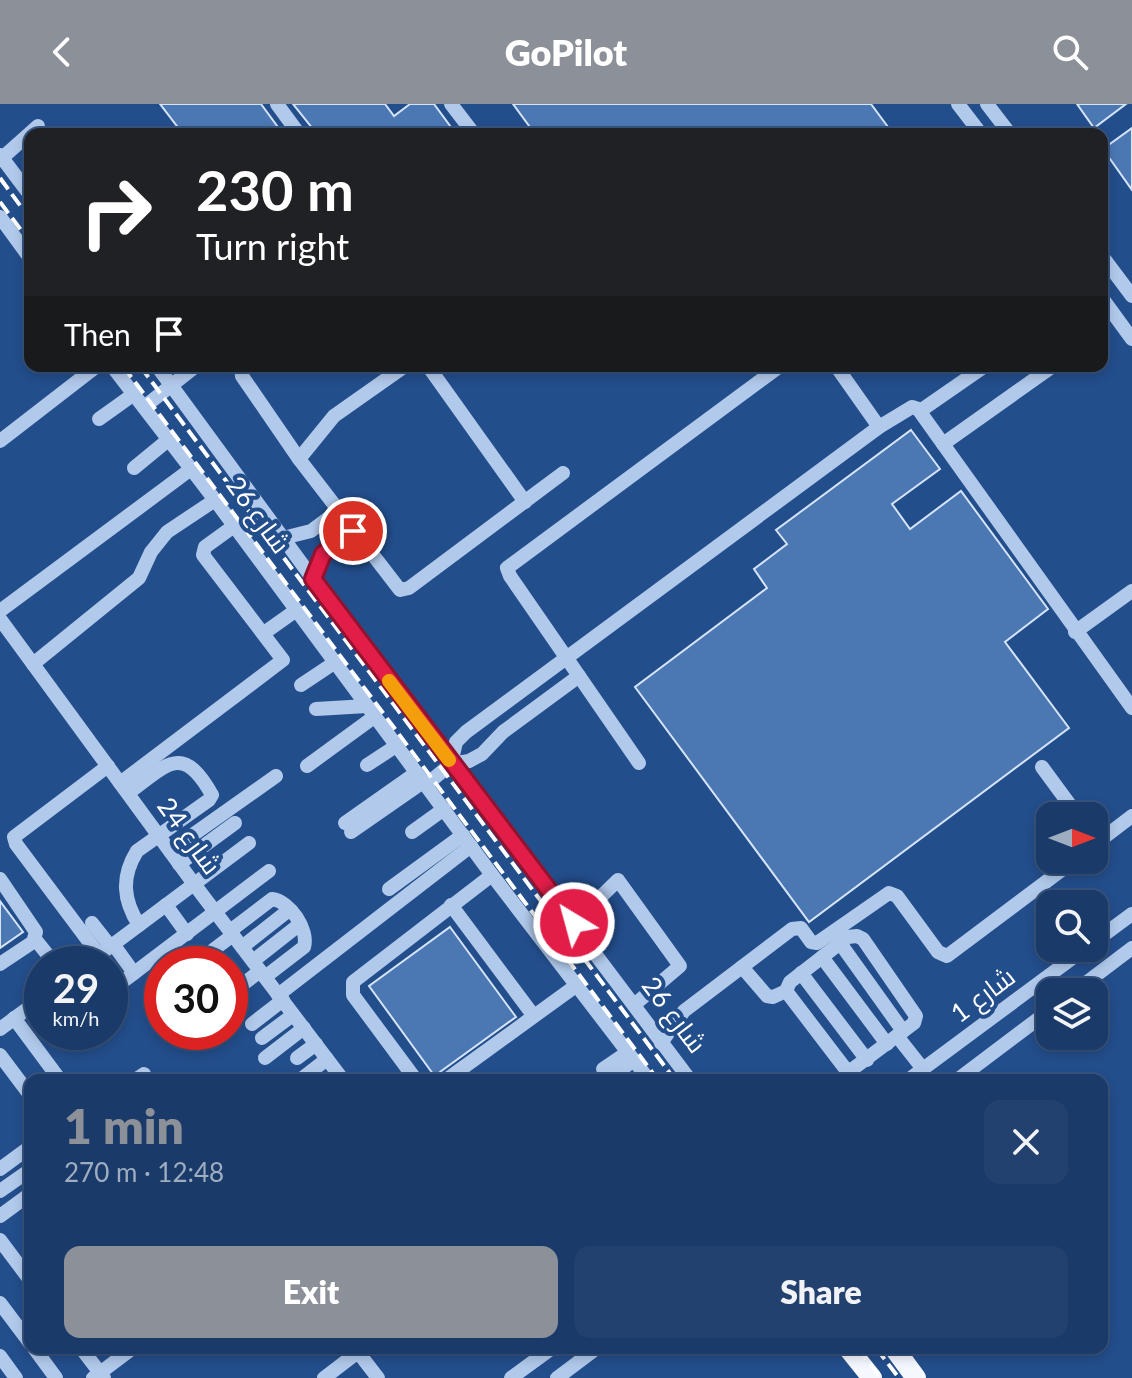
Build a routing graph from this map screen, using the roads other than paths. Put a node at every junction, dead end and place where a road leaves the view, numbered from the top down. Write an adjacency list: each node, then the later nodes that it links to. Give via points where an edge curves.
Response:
1 (277, 104): 7 (street)
2 (451, 104): 8 (street)
3 (958, 104): 9 (street)
4 (987, 104): 10 (street)
5 (38, 126): 6 (street)
6 (36, 128)
7 (295, 128)
8 (469, 128)
9 (976, 128)
10 (1005, 128)
11 (24, 137): 12 (street)
12 (1, 156): 13 (street)
13 (24, 187)
14 (0, 217): 15 (street)
15 (24, 250)
16 (1108, 265): 17 (street)
17 (1132, 296)
18 (1108, 306): 19 (street)
19 (1132, 339)
20 (89, 372): 38 (street)
21 (117, 372): 32 (street, شارع 26)
22 (161, 372): 31 (street, شارع 26)
23 (188, 372): 31 (street)
24 (242, 372): 40 (street)
25 (396, 372): 40 (street, via 334,416)
26 (432, 372): 45 (street)
27 (772, 372): 57 (street, via 507,568)
28 (840, 372): 36 (street)
29 (976, 372): 34 (street)
30 (1045, 372): 39 (street)
31 (170, 385): 33 (street); 49 (street, شارع 26)
32 (134, 394): 33 (street, شارع 26); 35 (street)
33 (144, 407): 37 (street, شارع 26)
34 (920, 411): 36 (street, via 910,407); 39 (street)
35 (99, 419)
36 (879, 427): 57 (street)
37 (168, 440): 41 (street); 42 (street, شارع 26)
38 (0, 441)
39 (943, 444): 55 (street)
40 (299, 459): 46 (street)
41 (134, 468)
42 (191, 469): 44 (street, شارع 26); 52 (street)
43 (563, 473): 45 (street)
44 (215, 500): 47 (street, شارع 26); 59 (street, via 167,532 139,578)
45 (525, 502): 48 (street, via 404,590 395,587)
46 (338, 511): 48 (street); 49 (street, via 311,531)
47 (234, 526): 53 (street, شارع 26); 56 (street, via 205,547 203,555)
48 (353, 531): 50 (street, via 323,554)
49 (283, 538): 50 (street, شارع 26)
50 (313, 579): 67 (street, شارع 26)
51 (1132, 591): 55 (street)
52 (0, 611)
53 (295, 611): 56 (street); 58 (street, شارع 26)
54 (0, 619): 59 (street, شارع 24)
55 (1075, 632): 62 (street)
56 (264, 633): 74 (street, via 282,663)
57 (566, 657): 60 (street); 67 (street, via 460,736)
58 (334, 663): 61 (street); 64 (street, شارع 26)
59 (33, 664): 69 (street, شارع 24)
60 (579, 676): 66 (street); 67 (street, via 482,754)
61 (301, 685)
62 (1132, 708)
63 (316, 709): 64 (street)
64 (371, 712): 65 (street, شارع 26); 70 (street)
65 (396, 746): 68 (street); 73 (street, شارع 26)
66 (639, 763)
67 (451, 764): 73 (street); 102 (street, شارع 26)
68 (367, 765)
69 (108, 766): 74 (street, شارع 24); 110 (street, via 14,837)
70 (307, 766)
71 (1042, 767): 75 (street)
72 (276, 776): 80 (street)
73 (422, 780): 77 (street, شارع 26); 82 (street)
74 (124, 788): 76 (street, via 183,762 194,768 211,793); 86 (street, شارع 24)
75 (1068, 802)
76 (204, 803): 78 (street); 80 (street)
77 (444, 809): 84 (street); 87 (street, شارع 26)
78 (189, 814): 83 (street); 86 (street)
79 (1132, 816): 85 (street)
80 (215, 819): 83 (street)
81 (235, 823): 90 (street)
82 (348, 827)
83 (200, 830): 89 (street)
84 (412, 832)
85 (1108, 833)
86 (158, 835): 89 (street, شارع 24); 103 (street, via 137,851 127,875 127,901)
87 (467, 840): 93 (street, شارع 26); 96 (street); 128 (street)
88 (249, 843): 95 (street)
89 (170, 851): 90 (street, شارع 24)
90 (179, 864): 95 (street, شارع 24)
91 (269, 871): 99 (street)
92 (1056, 874): 118 (street, via 947,956 889,893 817,943 801,928 792,929)
93 (492, 875): 98 (street); 126 (street, شارع 26)
94 (0, 879): 107 (street, via 33,925)
95 (194, 884): 97 (street); 99 (street, شارع 24)
96 (389, 889)
97 (166, 905): 103 (street); 105 (street)
98 (451, 905): 132 (street); 151 (street, via 352,986 353,995)
99 (216, 913): 105 (street); 106 (street, شارع 24)
100 (1132, 914): 104 (street)
101 (92, 923): 111 (street)
102 (574, 923): 129 (street, شارع 26); 129 (street, via 618,880 680,966)
103 (139, 925): 112 (street)
104 (1108, 932)
105 (187, 934): 121 (street)
106 (235, 937): 113 (street); 120 (street, شارع 24); 120 (street, via 272,899 282,901 300,924)
107 (35, 939): 109 (street); 117 (street)
108 (840, 943): 115 (street); 138 (street); 138 (street, via 857,936 916,1012 915,1021)
109 (41, 946)
110 (92, 946)
111 (97, 946)
112 (112, 946)
113 (222, 946)
114 (1132, 948): 124 (street)
115 (822, 957): 122 (street); 138 (street)
116 (1067, 962): 147 (street, شارع 1)
117 (0, 964)
118 (742, 967): 127 (street, via 767,996); 140 (street, via 684,1011)
119 (128, 970): 121 (street)
120 (259, 970): 125 (street); 128 (street, شارع 24)
121 (134, 973): 123 (street)
122 (801, 973): 127 (street); 146 (street)
123 (128, 978)
124 (1092, 978)
125 (248, 979)
126 (577, 985): 132 (street); 143 (street, شارع 26)
127 (786, 991): 146 (street, via 845,1069)
128 (280, 998): 131 (street, شارع 24); 135 (street)
129 (634, 1005): 140 (street, شارع 26)
130 (24, 1011): 133 (street)
131 (293, 1015): 136 (street, شارع 24); 139 (street)
132 (533, 1015): 152 (street)
133 (14, 1018): 137 (street); 150 (street)
134 (1036, 1021): 156 (street, شارع 1)
135 (252, 1024)
136 (304, 1028): 141 (street, شارع 24); 144 (street)
137 (0, 1029)
138 (896, 1037): 146 (street); 147 (street)
139 (262, 1038)
140 (661, 1043): 154 (street, شارع 26)
141 (316, 1044): 145 (street); 148 (street, شارع 24)
142 (0, 1056): 157 (street)
143 (631, 1056): 149 (street); 153 (street, شارع 26)
144 (265, 1058)
145 (297, 1058)
146 (867, 1060)
147 (923, 1069): 155 (street, شارع 1)
148 (335, 1070)
149 (607, 1073)
150 (56, 1074)
151 (412, 1074)
152 (454, 1074)
153 (644, 1074)
154 (685, 1074)
155 (916, 1074)
156 (965, 1074)
157 (24, 1087)
158 (24, 1151): 159 (street)
159 (0, 1169)
160 (24, 1174): 161 (street)
161 (0, 1191)
162 (24, 1198): 163 (street)
163 (0, 1216)
164 (0, 1240): 165 (street)
165 (24, 1272)
166 (0, 1303): 167 (street)
167 (24, 1335)
168 (38, 1354): 180 (street)
169 (85, 1354): 178 (street)
170 (126, 1354): 178 (street)
171 (355, 1354): 181 (street)
172 (360, 1354): 182 (street)
173 (542, 1354): 183 (street)
174 (589, 1354): 184 (street)
175 (853, 1354): 185 (main road)
176 (898, 1354): 186 (main road)
177 (0, 1356): 179 (street)
178 (99, 1376)
179 (16, 1378)
180 (56, 1378)
181 (324, 1378)
182 (378, 1378)
183 (511, 1378)
184 (557, 1378)
185 (872, 1378)
186 (916, 1378)

